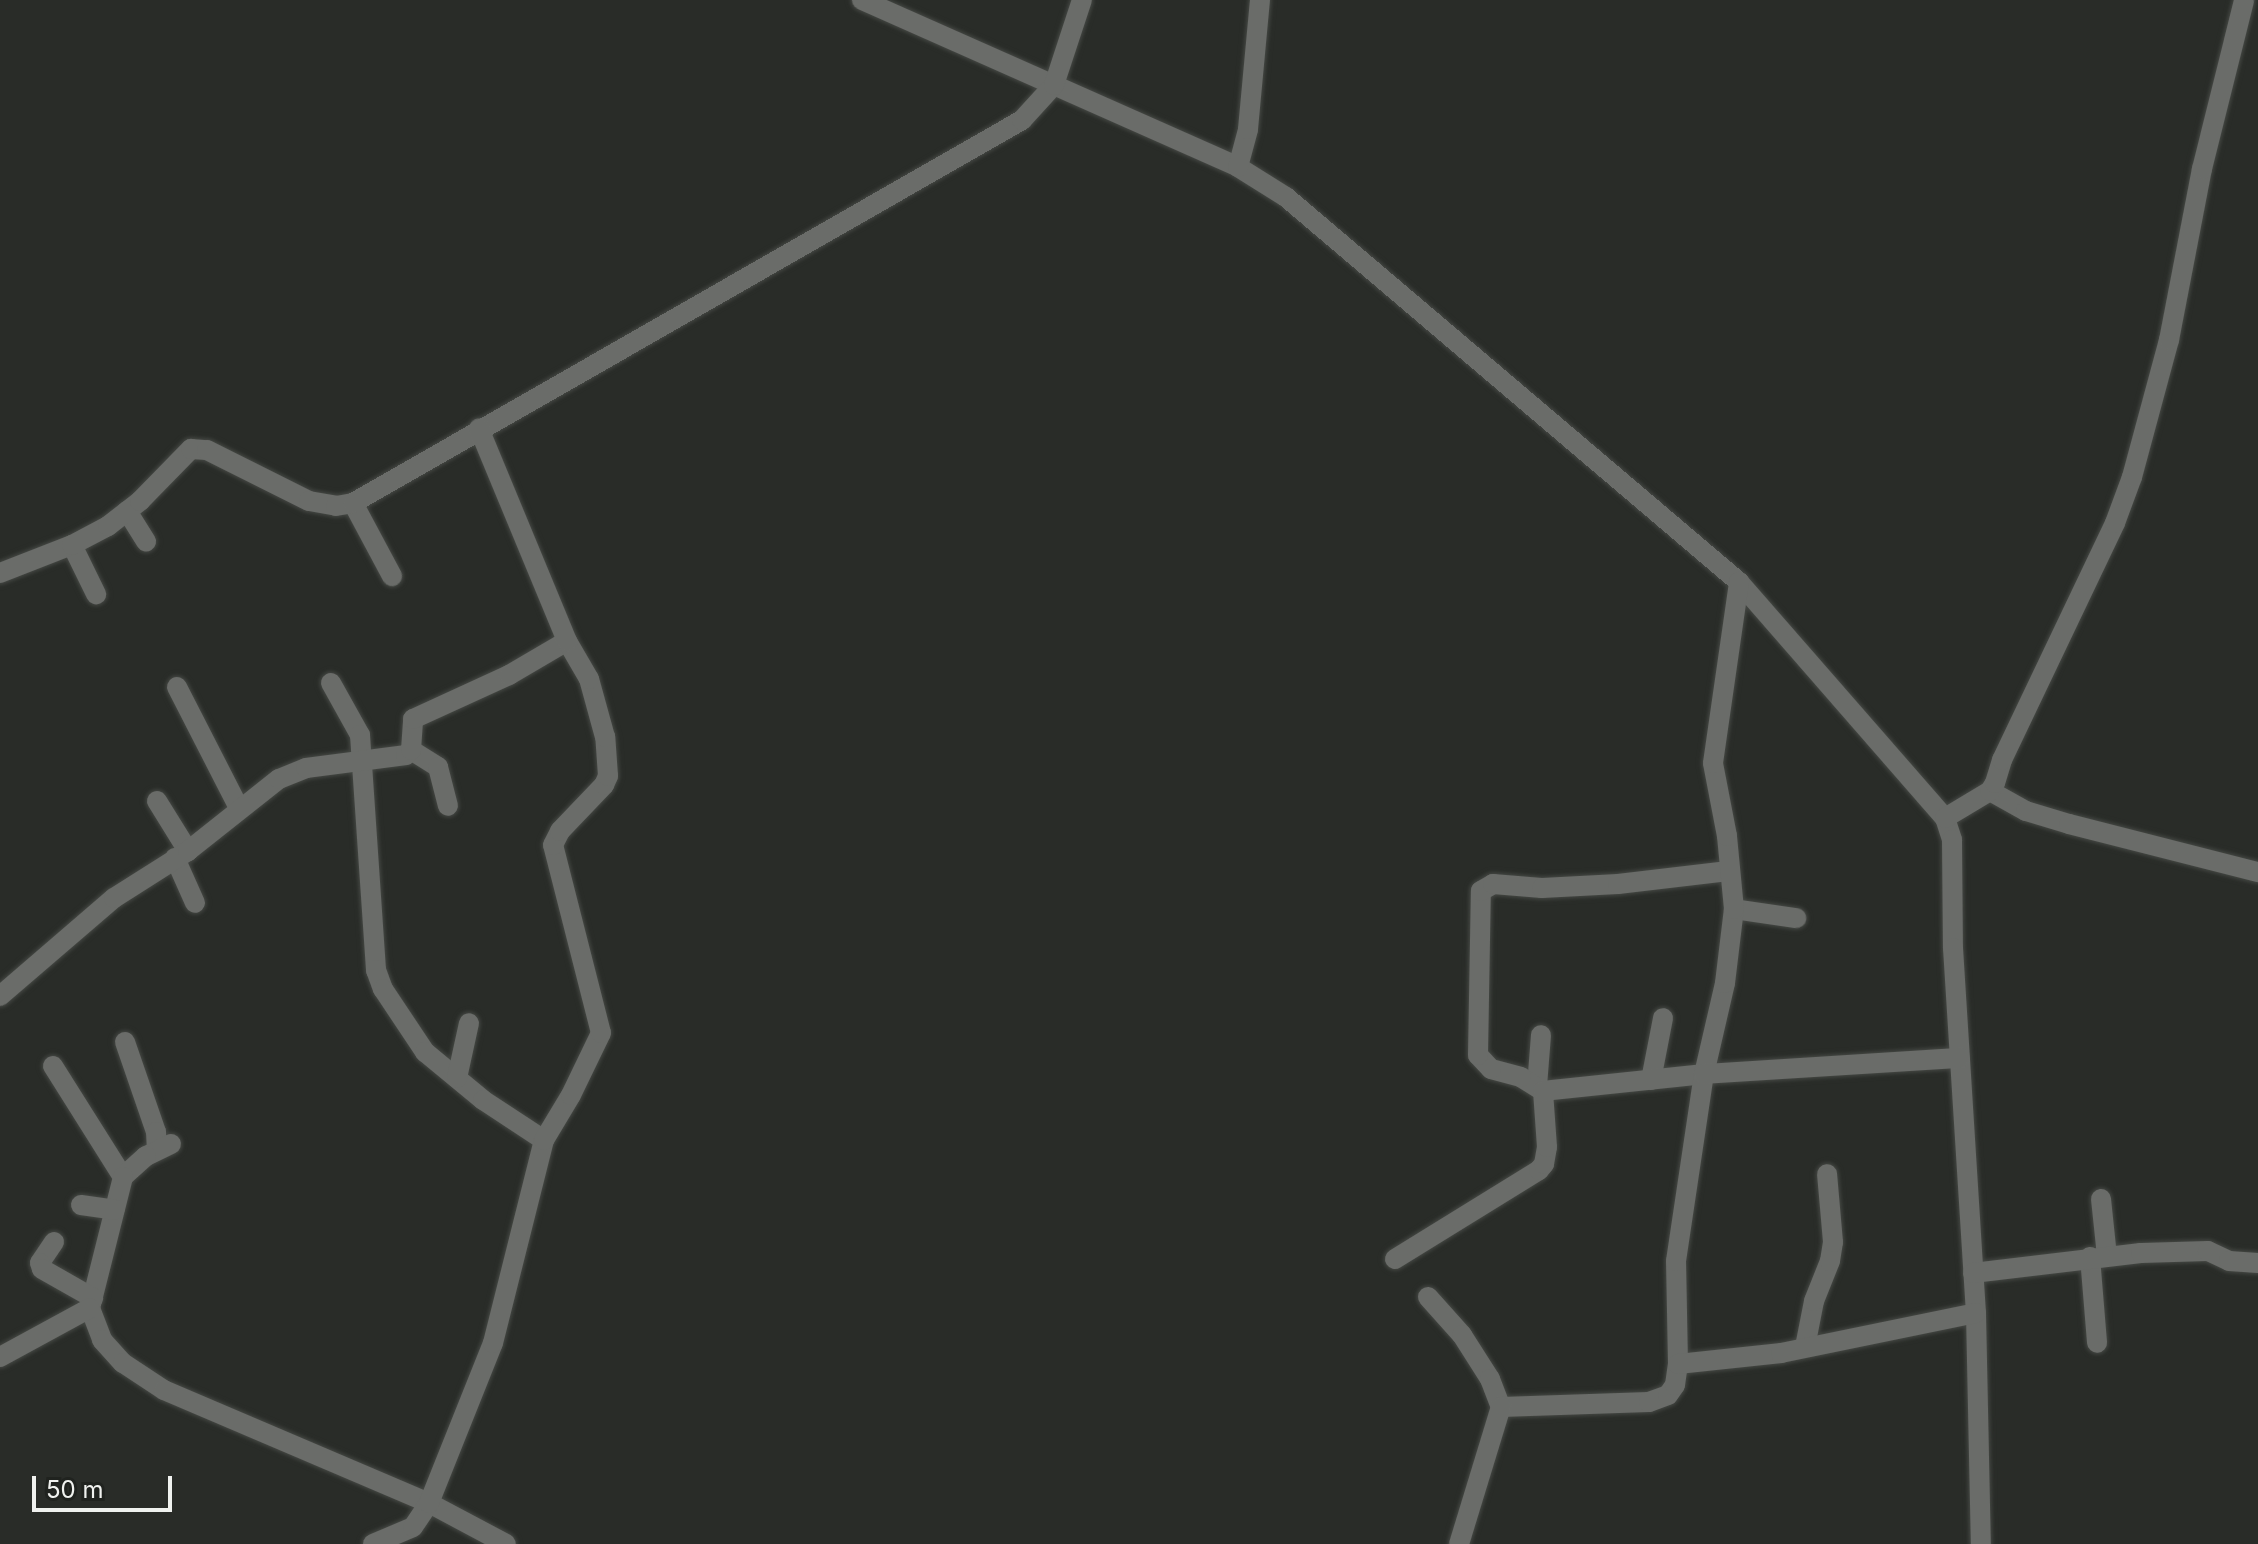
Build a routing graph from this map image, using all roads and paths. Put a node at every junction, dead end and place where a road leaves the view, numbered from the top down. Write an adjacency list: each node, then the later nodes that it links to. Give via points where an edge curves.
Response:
1 (863, 0): 5 (street)
2 (1082, 0): 5 (street)
3 (2244, 0): 21 (street, via 2202,169 2169,340 2132,477)
4 (1257, 1): 6 (street, via 1248,129)
5 (1054, 85): 6 (street); 7 (street, via 1022,120)
6 (1238, 167): 14 (street, via 1286,197)
7 (479, 429): 8 (street); 16 (street)
8 (353, 503): 9 (street, via 309,501 198,448); 13 (street)
9 (127, 511): 10 (street); 11 (street)
10 (146, 541)
11 (72, 545): 12 (street); 15 (street)
12 (0, 573)
13 (392, 576)
14 (1739, 582): 25 (street); 27 (street, via 1713,763)
15 (96, 594)
16 (567, 641): 19 (street, via 509,675 413,719); 43 (street, via 589,679 605,737 608,776 556,837 553,854 601,1033)
17 (331, 683): 20 (street, via 360,735)
18 (177, 687): 24 (street)
19 (411, 750): 20 (street, via 400,757); 23 (street, via 438,767)
20 (362, 761): 24 (street, via 306,768 279,779); 40 (street, via 376,970 425,1052)
21 (1990, 791): 25 (street); 28 (street, via 2026,811 2069,824)
22 (157, 801): 26 (street)
23 (448, 806)
24 (239, 808): 26 (street)
25 (1945, 818): 37 (street, via 1952,840)
26 (181, 855): 29 (street); 32 (street, via 114,898)
27 (1728, 871): 30 (street); 42 (street, via 1618,884 1493,884 1481,891 1478,1055 1491,1069)
28 (2258, 872)
29 (195, 903)
30 (1734, 909): 31 (street); 39 (street, via 1725,983)
31 (1796, 918)
32 (0, 996)
33 (1663, 1018): 41 (street)
34 (469, 1023): 40 (street)
35 (1541, 1035): 42 (street)
36 (125, 1042): 45 (street, via 164,1146)
37 (1959, 1058): 39 (street); 53 (street)
38 (53, 1066): 45 (street)
39 (1704, 1074): 41 (street); 60 (street, via 1676,1261)
40 (457, 1078): 43 (street)
41 (1651, 1080): 42 (street)
42 (1540, 1089): 51 (street, via 1547,1147 1539,1170)
43 (544, 1140): 62 (street, via 493,1343)
44 (1827, 1174): 58 (street, via 1833,1242)
45 (123, 1177): 48 (street)
46 (2101, 1199): 50 (street)
47 (81, 1205): 48 (street)
48 (115, 1210): 55 (street)
49 (54, 1242): 55 (street, via 40,1263 42,1269)
50 (2098, 1257): 52 (street, via 2208,1251 2229,1261); 53 (street); 57 (street)
51 (1395, 1259)
52 (2258, 1263)
53 (1973, 1273): 56 (street)
54 (1428, 1297): 61 (street, via 1462,1335)
55 (92, 1303): 59 (street); 62 (street, via 102,1340 123,1363 164,1390)
56 (1976, 1313): 58 (street); 66 (street)
57 (2097, 1343)
58 (1805, 1347): 60 (street)
59 (0, 1357)
60 (1678, 1364): 61 (street, via 1668,1395 1649,1402)
61 (1501, 1407): 65 (street)
62 (429, 1503): 63 (street, via 413,1527); 64 (street)
63 (373, 1544)
64 (506, 1544)
65 (1459, 1544)
66 (1981, 1544)

